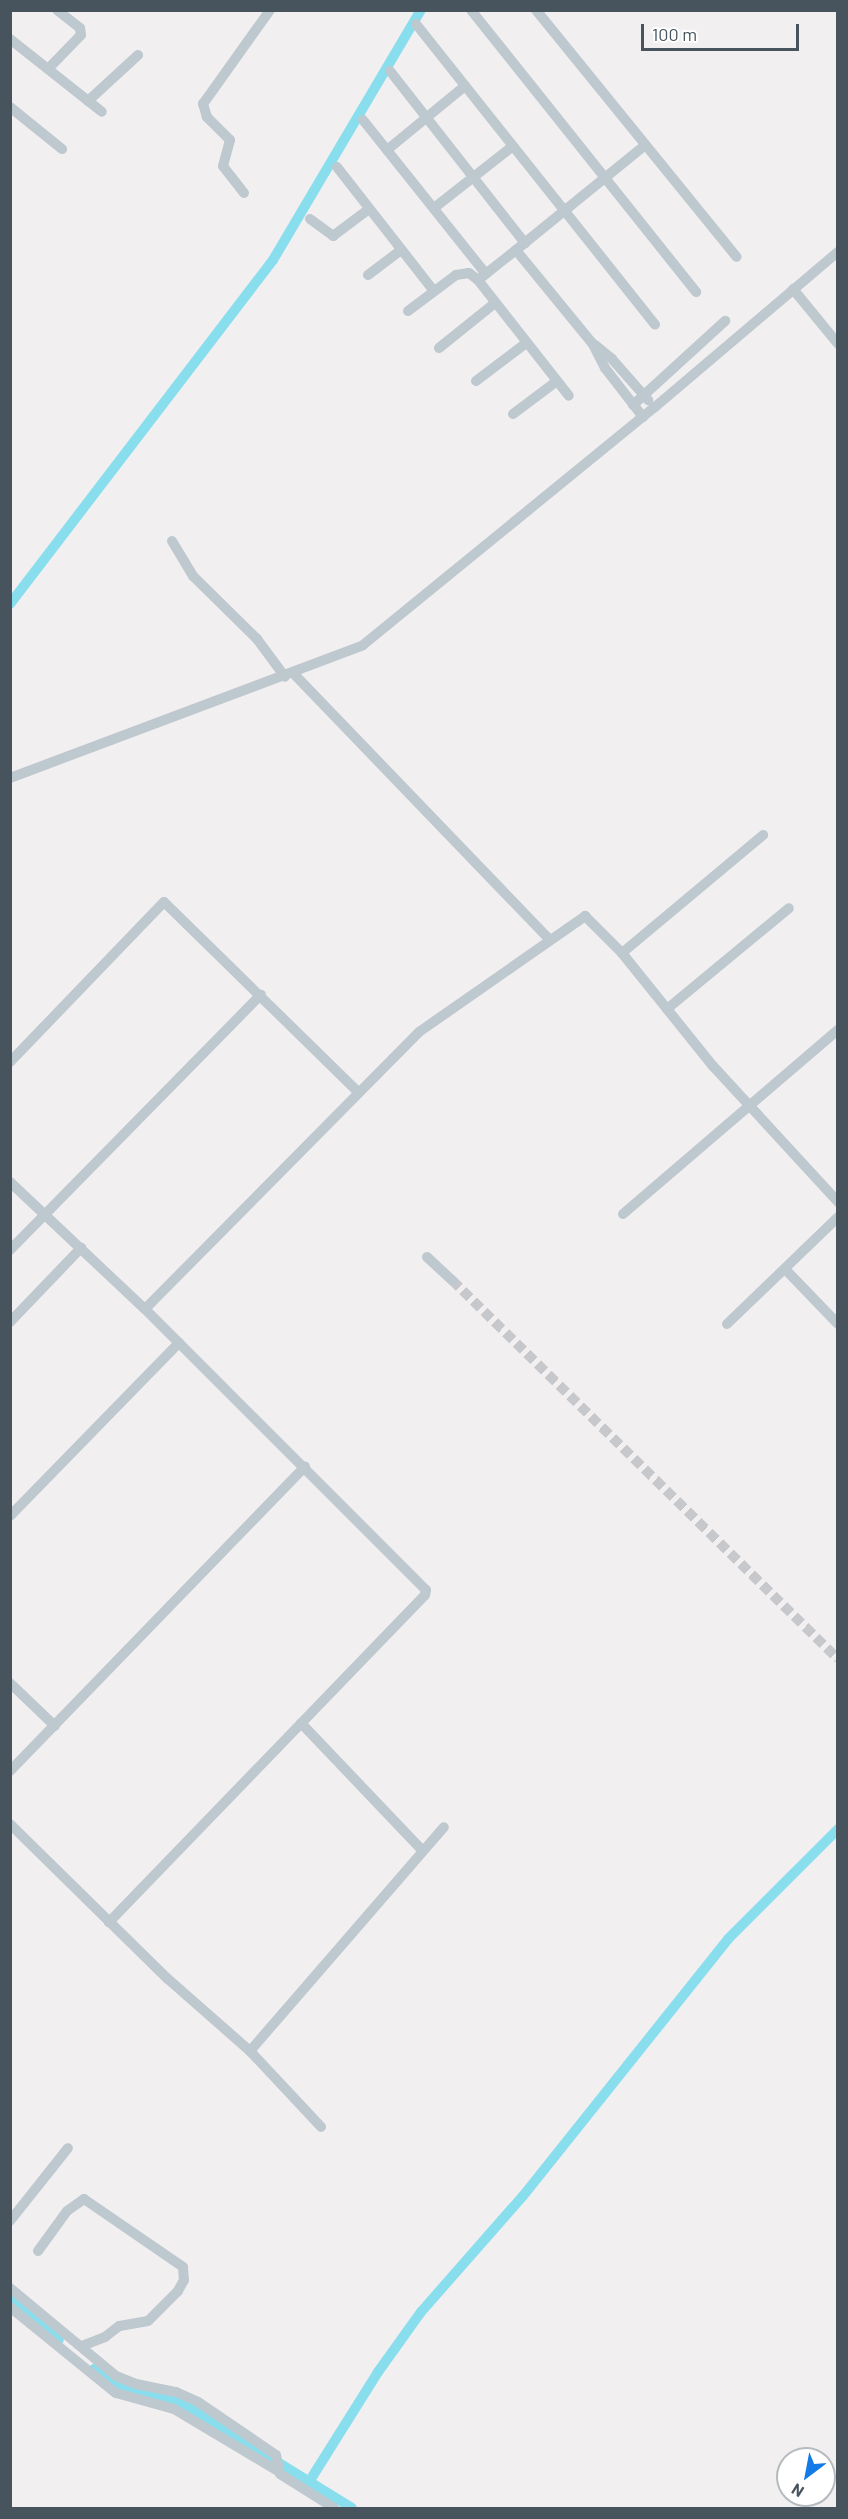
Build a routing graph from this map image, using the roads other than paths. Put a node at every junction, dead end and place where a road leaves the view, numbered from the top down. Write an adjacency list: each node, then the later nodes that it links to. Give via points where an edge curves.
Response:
1 (57, 10): 8 (street, via 80,28 81,35)
2 (270, 10): 23 (street, via 203,104 207,117 230,140 223,166)
3 (471, 10): 21 (street)
4 (537, 10): 16 (street)
5 (416, 24): 10 (street)
6 (10, 39): 8 (street)
7 (138, 55): 11 (street)
8 (48, 69): 11 (street)
9 (390, 71): 14 (street)
10 (465, 86): 14 (street); 17 (street)
11 (88, 101): 13 (street)
12 (10, 107): 18 (street)
13 (102, 112)
14 (427, 119): 19 (street); 22 (street)
15 (363, 120): 19 (street)
16 (645, 145): 21 (street); 31 (street)
17 (513, 146): 22 (street); 26 (street)
18 (62, 149)
19 (387, 150): 25 (street)
20 (337, 167): 24 (street)
21 (606, 175): 26 (street); 36 (street)
22 (473, 177): 25 (street); 28 (street)
23 (244, 193)
24 (369, 208): 27 (street, via 333,236); 29 (street)
25 (434, 208): 33 (street)
26 (564, 210): 28 (street); 40 (street)
27 (310, 219)
28 (521, 246): 33 (street); 42 (street)
29 (401, 250): 32 (street); 35 (street)
30 (837, 252): 34 (street)
31 (737, 257)
32 (368, 275)
33 (482, 277): 35 (street, via 462,272); 37 (street)
34 (793, 289): 43 (street); 50 (street)
35 (434, 291): 38 (street)
36 (696, 292)
37 (495, 303): 41 (street); 44 (street)
38 (408, 312)
39 (725, 321): 48 (street)
40 (655, 325)
41 (526, 343): 45 (street); 46 (street)
42 (592, 343): 48 (street, via 612,359); 49 (street)
43 (837, 344)
44 (439, 348)
45 (476, 381)
46 (556, 381): 47 (street); 51 (street)
47 (569, 396)
48 (644, 396): 49 (street); 50 (street)
49 (633, 405): 52 (street)
50 (655, 407): 52 (street)
51 (513, 414)
52 (643, 417): 54 (street, via 378,635)
53 (172, 541): 54 (street, via 193,576)
54 (290, 676): 55 (street); 58 (street)
55 (10, 778)
56 (763, 835): 59 (street)
57 (789, 908): 61 (street)
58 (550, 940): 59 (street, via 585,916); 64 (street, via 419,1032)
59 (622, 953): 61 (street)
60 (261, 995): 63 (street, via 164,902); 64 (street); 68 (street)
61 (667, 1009): 65 (street)
62 (837, 1030): 65 (street)
63 (10, 1062)
64 (357, 1091): 76 (street)
65 (747, 1104): 67 (street); 69 (street)
66 (10, 1182): 68 (street)
67 (837, 1202)
68 (45, 1214): 71 (street); 72 (street)
69 (623, 1214)
70 (837, 1217): 74 (street)
71 (81, 1248): 76 (street); 77 (street)
72 (10, 1250)
73 (427, 1257): 75 (street)
74 (785, 1269): 78 (street); 79 (street)
75 (452, 1280)
76 (145, 1309): 80 (street)
77 (10, 1322)
78 (727, 1324)
79 (837, 1324)
80 (179, 1343): 81 (street); 82 (street)
81 (305, 1467): 84 (street, via 426,1590); 85 (street)
82 (10, 1516)
83 (10, 1683): 85 (street)
84 (301, 1723): 89 (street); 90 (street)
85 (55, 1726): 86 (street)
86 (10, 1771)
87 (10, 1824): 90 (street)
88 (444, 1827): 89 (street)
89 (422, 1850): 91 (street)
90 (110, 1922): 91 (street)
91 (250, 2051): 92 (street)
92 (321, 2127)
93 (68, 2148): 94 (street)
94 (10, 2221)
95 (38, 2251): 98 (street, via 67,2211 84,2199 183,2267 184,2280 178,2291 148,2321 119,2326 105,2337)
96 (10, 2288): 98 (street)
97 (10, 2307): 99 (street, via 116,2393 174,2409)
98 (81, 2346): 99 (street, via 116,2376 187,2397)
99 (278, 2466): 100 (street)
100 (334, 2508)

